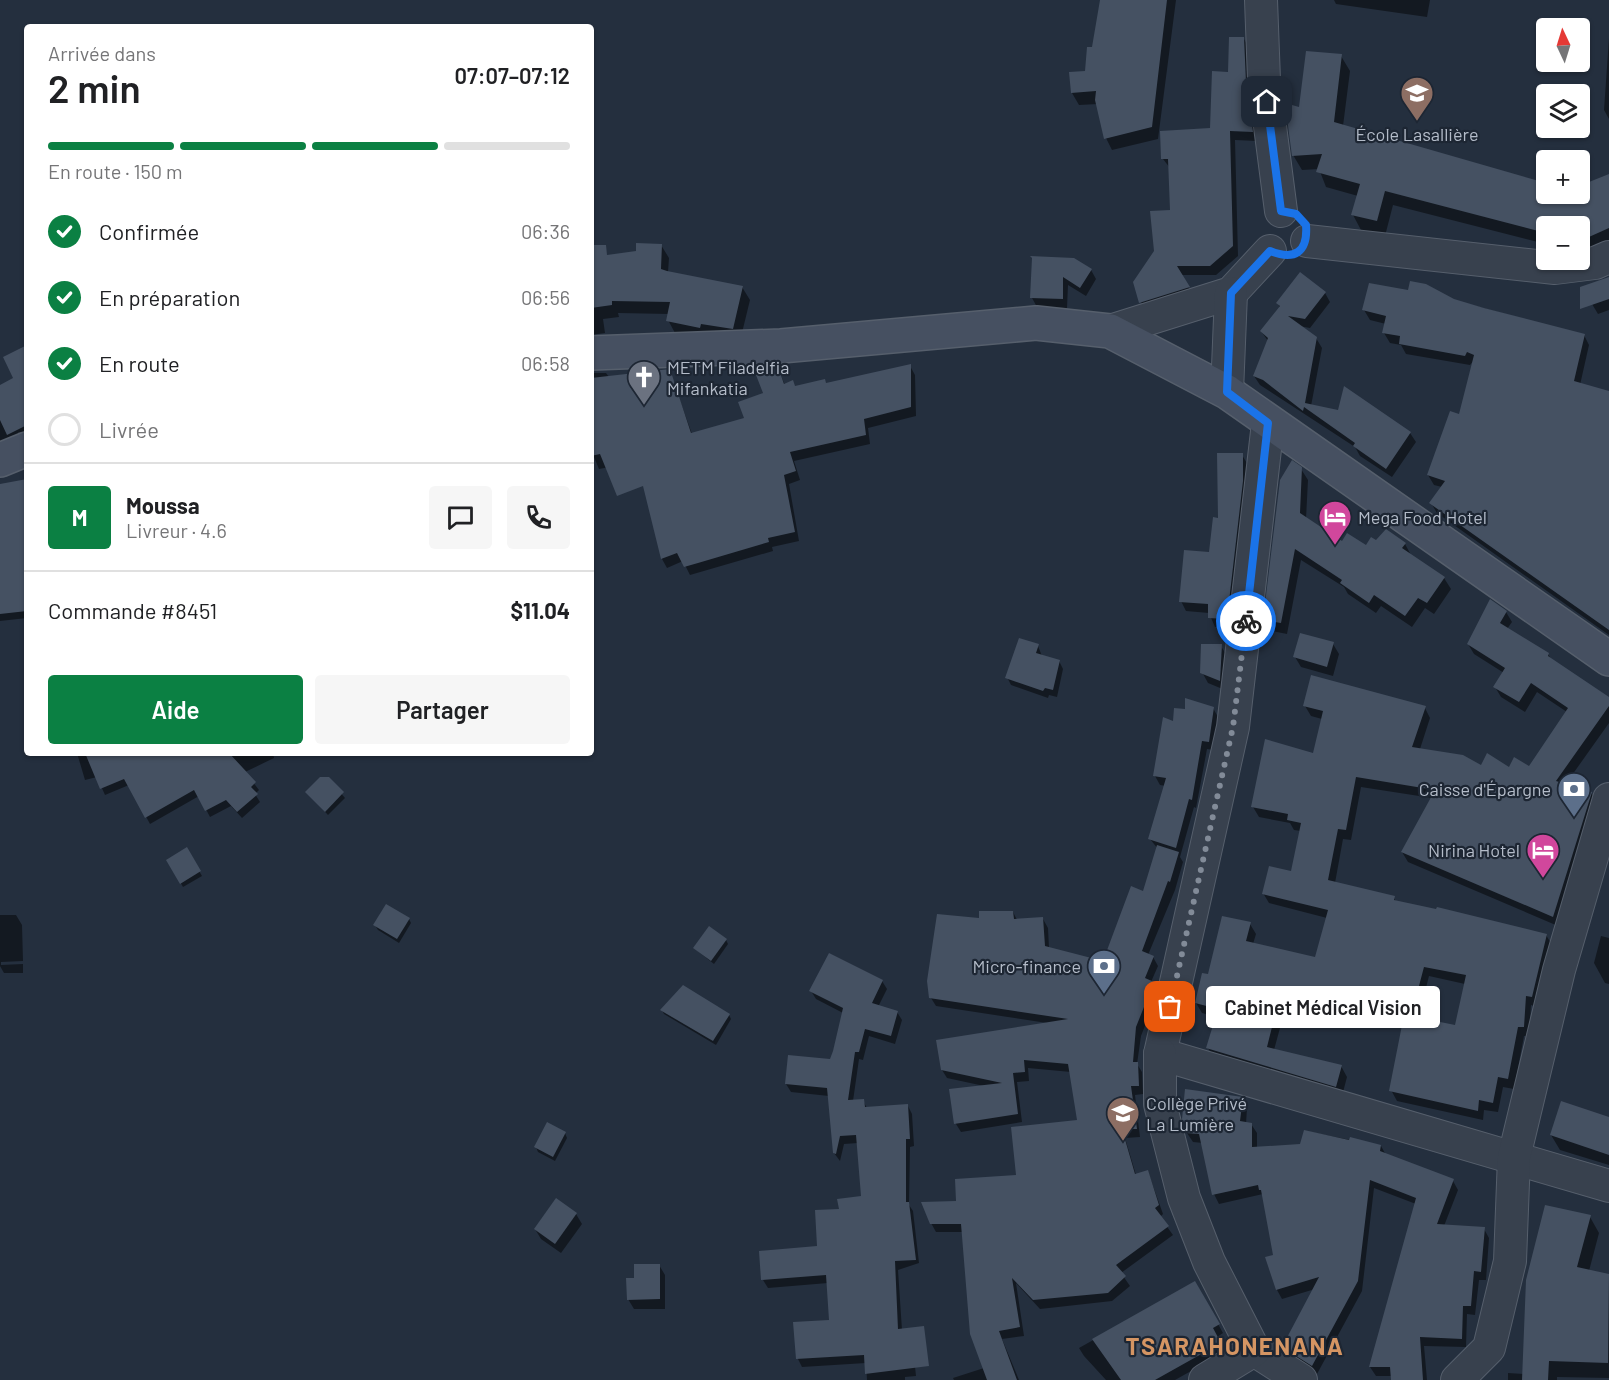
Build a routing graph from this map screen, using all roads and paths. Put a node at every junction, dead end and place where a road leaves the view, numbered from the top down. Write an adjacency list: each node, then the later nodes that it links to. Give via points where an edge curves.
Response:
1 (1261, 0): 2 (street, via 1264,80)
2 (1281, 211): 3 (street, via 1296,214 1306,225); 4 (street, via 1266,220 1262,236)
3 (1307, 241): 4 (street, via 1298,253 1283,257); 5 (street, via 1555,268 1595,263)
4 (1270, 251): 6 (street)
5 (1609, 257)
6 (1231, 293): 7 (street); 9 (street)
7 (1110, 331): 8 (main road, via 1036,323 781,346); 9 (main road)
8 (594, 353)
9 (1227, 392): 10 (main road)
10 (1268, 423): 13 (main road); 15 (street, via 1233,727)
11 (24, 449): 12 (main road)
12 (0, 460)
13 (1609, 659)
14 (1609, 799): 16 (street, via 1559,970)
15 (1160, 1053): 16 (street); 18 (street, via 1160,1104 1184,1198 1209,1262)
16 (1514, 1157): 17 (street); 21 (street, via 1510,1261 1489,1348)
17 (1609, 1186)
18 (1254, 1350): 19 (street); 20 (street)
19 (1205, 1380)
20 (1300, 1380)
21 (1457, 1380)

